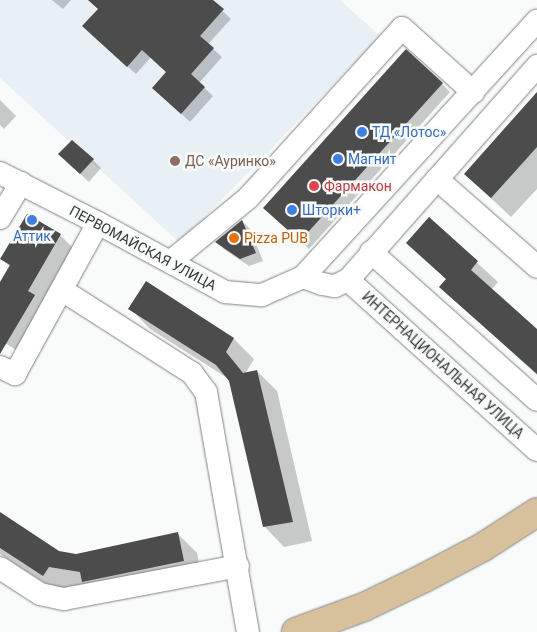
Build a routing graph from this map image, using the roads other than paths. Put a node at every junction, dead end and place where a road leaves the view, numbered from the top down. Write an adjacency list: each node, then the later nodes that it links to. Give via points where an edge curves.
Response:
1 (537, 21): 3 (street, ПЕРВОМАЙСКАЯ УЛИЦА)
2 (537, 66): 5 (street)
3 (473, 92): 10 (street, via 402,28 248,198); 12 (street, ПЕРВОМАЙСКАЯ УЛИЦА)
4 (0, 173): 6 (street, ПЕРВОМАЙСКАЯ УЛИЦА)
5 (437, 179): 9 (street); 11 (street)
6 (21, 183): 7 (street); 8 (street, ПЕРВОМАЙСКАЯ УЛИЦА)
7 (0, 218)
8 (98, 223): 10 (street, ПЕРВОМАЙСКАЯ УЛИЦА); 14 (street)
9 (371, 252): 13 (street); 16 (street)
10 (170, 262): 12 (street, ПЕРВОМАЙСКАЯ УЛИЦА, via 225,292 262,295)
11 (537, 267)
12 (304, 277): 13 (street, via 336,286)
13 (348, 280): 17 (street, ИНТЕРНАЦИОНАЛЬНАЯ УЛИЦА)
14 (62, 290): 15 (street, via 15,374); 19 (street, via 192,373 206,392)
15 (0, 366)
16 (537, 400)
17 (537, 450)
18 (537, 512): 22 (main road, via 483,547 424,578 364,607)
19 (238, 566): 20 (street, via 64,599 40,594); 21 (street)
20 (0, 568)
21 (248, 632)
22 (296, 632)

